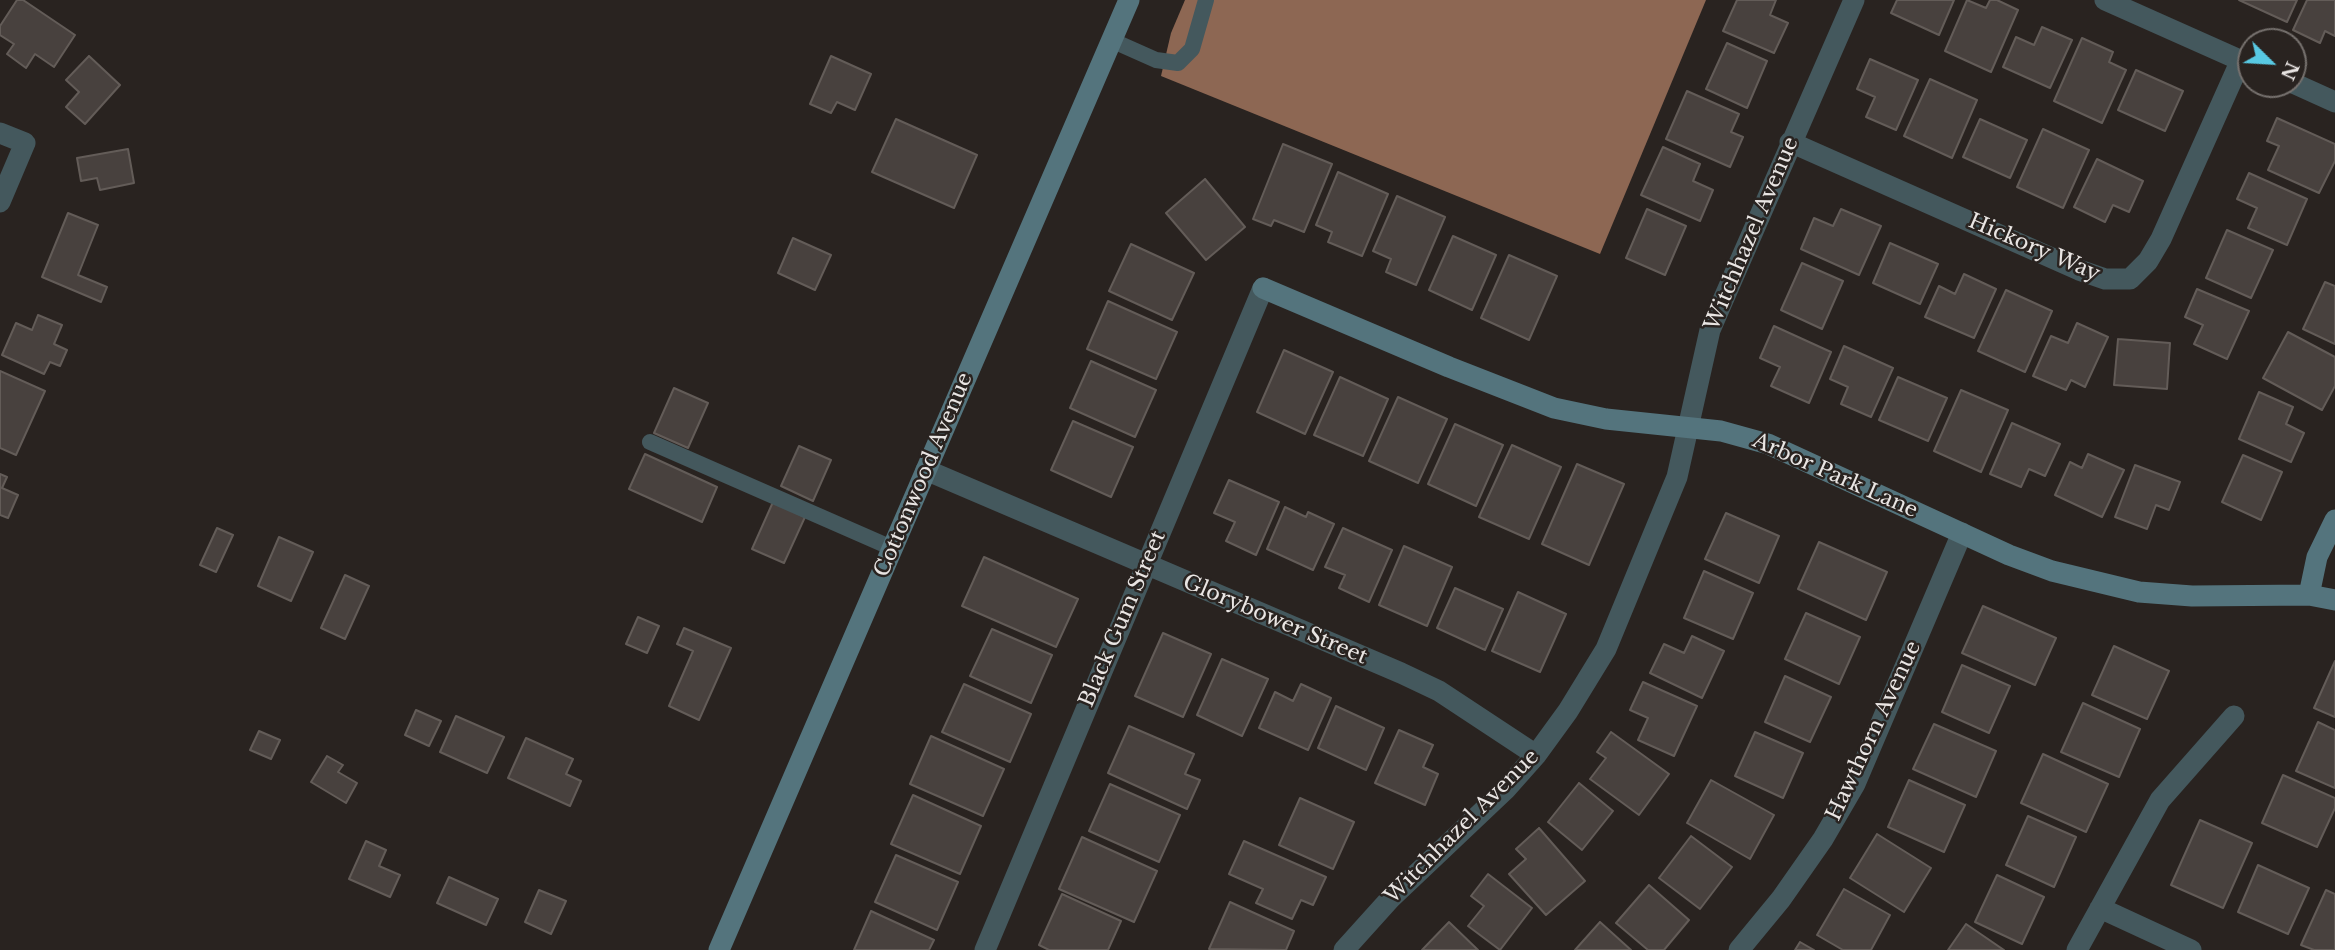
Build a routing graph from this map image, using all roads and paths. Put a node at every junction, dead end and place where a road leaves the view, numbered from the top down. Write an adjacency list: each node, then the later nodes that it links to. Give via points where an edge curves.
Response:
1 (1129, 0): 5 (street, Cottonwood Avenue)
2 (1206, 0): 5 (lane, via 1192,49 1178,63 1156,60)
3 (1854, 0): 11 (street, Witchhazel Avenue)
4 (2105, 0): 6 (street)
5 (1111, 40): 16 (street, Cottonwood Avenue)
6 (2237, 58)
7 (2237, 81): 11 (street, Hickory Way, via 2161,239 2130,279 2105,279 2079,270)
8 (2307, 89): 9 (street)
9 (2335, 102)
10 (0, 133): 12 (street, via 25,143)
11 (1790, 142): 14 (street, Witchhazel Avenue, via 1710,330)
12 (0, 202)
13 (1263, 288): 14 (street, Arbor Park Lane, via 1554,408); 20 (street, Black Gum Street)
14 (1689, 428): 18 (street, Arbor Park Lane, via 1768,444); 24 (street, Witchhazel Avenue, via 1677,477 1605,649 1569,711)
15 (650, 442): 19 (lane)
16 (926, 470): 19 (street, Cottonwood Avenue); 20 (street, Glorybower Street)
17 (2335, 520): 21 (street, via 2317,557)
18 (1962, 533): 21 (street, Arbor Park Lane, via 2052,571 2139,592); 29 (street, Hawthorn Avenue, via 1855,784 1823,839)
19 (892, 548): 26 (street, Cottonwood Avenue)
20 (1146, 566): 24 (street, Glorybower Street, via 1439,691); 27 (street, Black Gum Street)
21 (2309, 595): 22 (street, Arbor Park Lane)
22 (2335, 600)
23 (2234, 716): 25 (street, via 2160,800)
24 (1536, 755): 28 (street, Witchhazel Avenue)
25 (2100, 908): 30 (street); 31 (street)
26 (719, 950)
27 (985, 950)
28 (1344, 950)
29 (1739, 950)
30 (2077, 950)
31 (2192, 950)

